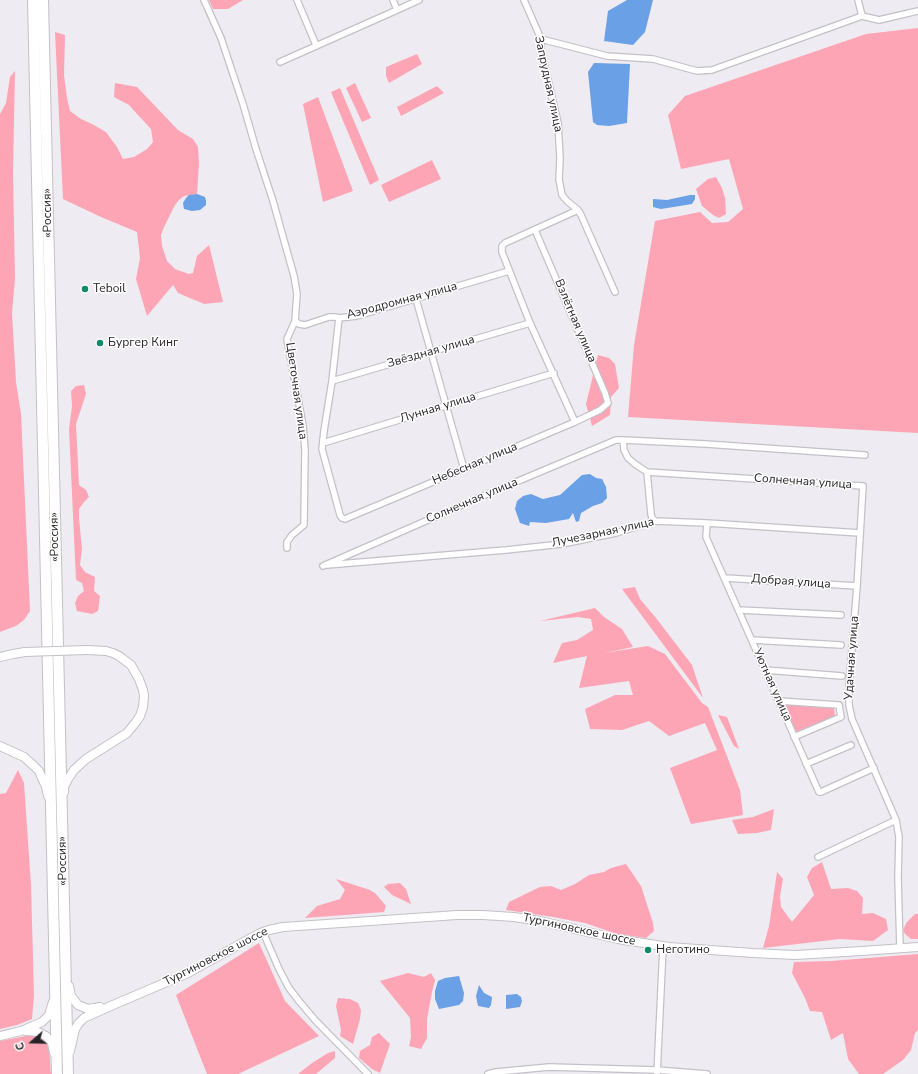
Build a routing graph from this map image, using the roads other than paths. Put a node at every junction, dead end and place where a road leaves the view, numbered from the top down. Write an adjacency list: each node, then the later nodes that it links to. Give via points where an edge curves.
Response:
1 (33, 0): 55 (highway, «Россия»)
2 (43, 0): 55 (highway, «Россия»)
3 (204, 0): 21 (street, Цветочная улица, via 221,38 273,201 294,276 297,294)
4 (297, 0): 13 (street)
5 (393, 0): 9 (street)
6 (418, 0): 9 (street)
7 (524, 0): 12 (street, Запрудная улица)
8 (858, 0): 11 (street)
9 (397, 10): 13 (street)
10 (918, 11): 11 (street, via 879,20)
11 (862, 16): 12 (street, via 712,70 697,71 653,59 607,56)
12 (541, 39): 15 (street, Запрудная улица, via 541,51 558,123 559,186 562,195)
13 (316, 45): 14 (street)
14 (280, 62)
15 (578, 210): 16 (street); 18 (street)
16 (535, 230): 17 (street, via 502,246); 27 (street, Взлётная улица, via 607,397 608,403)
17 (509, 271): 19 (street, Аэродромная улица); 22 (street)
18 (615, 292)
19 (416, 298): 20 (street, Аэродромная улица, via 357,316); 23 (street)
20 (339, 318): 21 (street, Аэродромная улица, via 304,325); 25 (street)
21 (295, 321): 38 (street, Цветочная улица, via 288,339 303,426 304,525 292,535 287,542)
22 (530, 322): 23 (street, Звёздная улица); 24 (street)
23 (431, 352): 25 (street, Звёздная улица); 26 (street)
24 (554, 373): 26 (street, Лунная улица); 28 (street)
25 (332, 381): 30 (street)
26 (446, 405): 30 (street, Лунная улица); 32 (street)
27 (600, 410): 28 (street, Небесная улица)
28 (575, 422): 32 (street, Небесная улица)
29 (623, 440): 31 (street, Солнечная улица); 33 (street, via 628,458); 39 (street, Солнечная улица, via 616,440)
30 (323, 443): 32 (street, Небесная улица, via 322,449 340,515 345,519)
31 (865, 455)
32 (464, 469)
33 (647, 472): 34 (street, Солнечная улица); 35 (street, via 651,514)
34 (863, 486): 37 (street, Удачная улица)
35 (655, 521): 36 (street, Лучезарная улица); 39 (street, Лучезарная улица, via 616,533 562,544)
36 (706, 522): 37 (street, Лучезарная улица); 40 (street, Уютная улица, via 706,537)
37 (860, 533): 41 (street, Удачная улица)
38 (287, 548)
39 (323, 566)
40 (725, 578): 41 (street, Добрая улица); 42 (street, Уютная улица)
41 (857, 586): 54 (street, Удачная улица, via 849,705 852,718)
42 (739, 610): 43 (street); 44 (street, Уютная улица)
43 (841, 615)
44 (752, 640): 45 (street); 47 (street, Уютная улица)
45 (841, 645)
46 (0, 657): 55 (main road, bridge, via 25,652 106,651 131,665 139,679 144,696 140,716 126,733 86,758 74,770)
47 (765, 670): 48 (street); 49 (street, Уютная улица)
48 (842, 676)
49 (779, 701): 50 (street, Уютная улица); 50 (street, via 839,705 841,717)
50 (794, 737): 53 (street, Уютная улица)
51 (852, 744): 53 (street)
52 (0, 746): 55 (main road, via 24,757 39,771)
53 (806, 764): 54 (street, Уютная улица, via 820,792)
54 (874, 768): 56 (street, Удачная улица)
55 (56, 809): 62 (highway, «Россия»); 63 (highway, «Россия»)
56 (896, 820): 57 (street); 61 (street, Удачная улица, via 899,837)
57 (818, 857)
58 (263, 932): 59 (main road, Тургиновское шоссе, via 283,927 483,915 540,921); 64 (main road, Тургиновское шоссе, via 188,973); 69 (street, via 289,988 315,1020)
59 (663, 947): 61 (main road, Тургиновское шоссе, via 795,955); 68 (street)
60 (918, 947): 61 (main road, Тургиновское шоссе)
61 (900, 948)
62 (65, 968): 64 (main road, Тургиновское шоссе, via 71,996 78,1004 92,1009); 67 (highway, «Россия»)
63 (56, 990): 65 (main road, via 47,1018); 67 (highway, «Россия»)
64 (112, 1005): 67 (main road, Тургиновское шоссе, via 86,1017 77,1025)
65 (21, 1031): 66 (main road); 67 (main road, via 38,1032 48,1038)
66 (0, 1036)
67 (63, 1070)
68 (657, 1072): 70 (street, via 549,1067); 71 (street)
69 (368, 1074)
70 (488, 1074)
71 (707, 1074)

